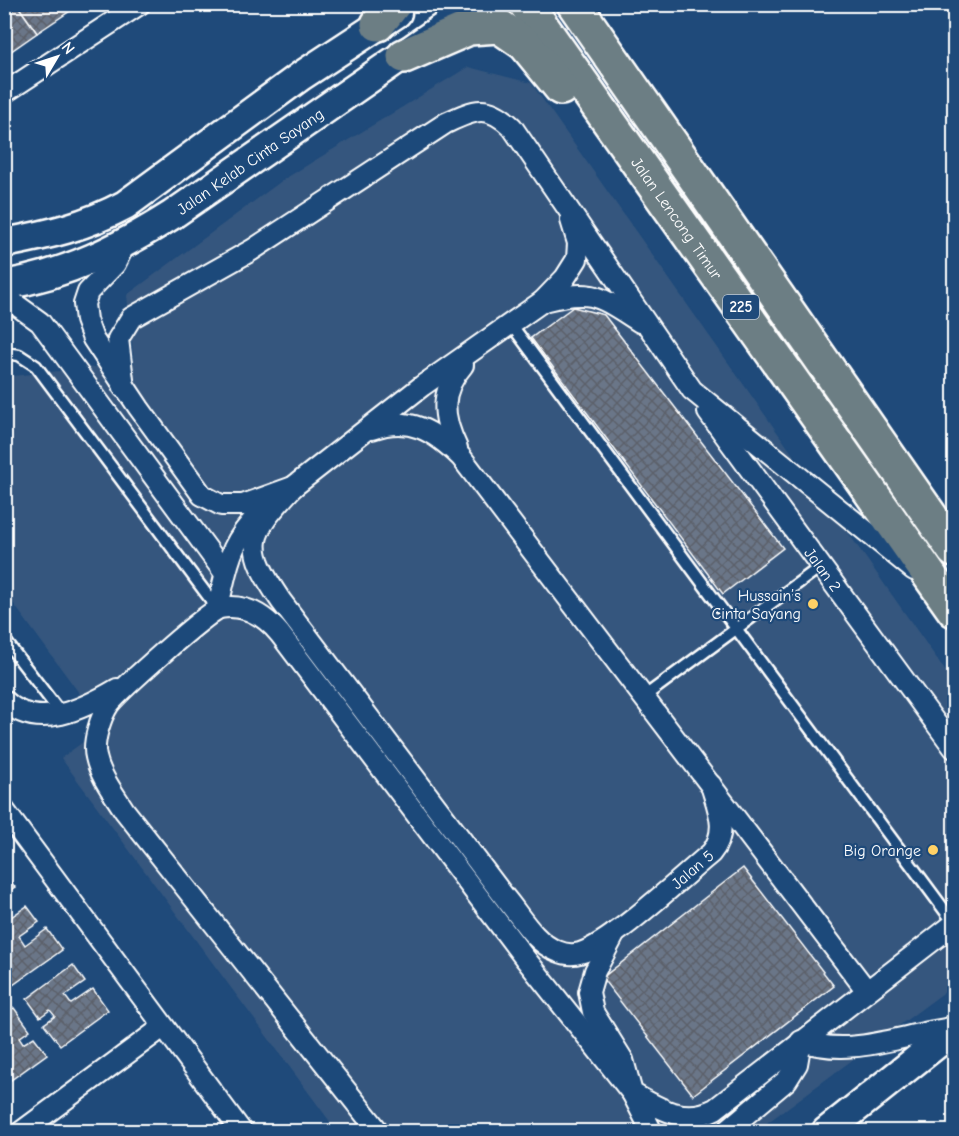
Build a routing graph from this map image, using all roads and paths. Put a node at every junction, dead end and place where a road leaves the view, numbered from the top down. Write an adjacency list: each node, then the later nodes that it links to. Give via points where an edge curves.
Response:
1 (410, 4): 7 (main road)
2 (477, 4): 9 (main road, Jalan Kelab Cinta Sayang)
3 (526, 4): 11 (highway, Jalan Lencong Timur / 225)
4 (574, 4): 8 (highway, 225)
5 (594, 4): 8 (highway)
6 (127, 8): 10 (street)
7 (386, 14): 13 (main road, via 124,205 66,231)
8 (610, 54): 27 (highway, 225)
9 (405, 57): 11 (highway, via 469,28 499,26 525,44 559,86); 14 (main road, Jalan Kelab Cinta Sayang)
10 (4, 93)
11 (603, 113): 30 (highway, Jalan Lencong Timur / 225)
12 (560, 193): 17 (street, via 578,250 573,268); 19 (street, Jalan 2); 22 (street, via 501,117 477,110 465,114 252,250 131,318 118,339)
13 (4, 243)
14 (124, 246): 15 (main road, Jalan Kelab Cinta Sayang, via 62,271); 22 (street, via 115,264 88,292 84,304 93,339)
15 (4, 285)
16 (4, 296): 29 (street, via 40,322)
17 (543, 301): 18 (street); 19 (street, via 591,294)
18 (510, 323): 20 (street); 32 (lane)
19 (646, 326): 23 (street, Jalan 2)
20 (476, 349): 24 (street); 25 (street, via 455,374 445,398 446,424)
21 (4, 353): 31 (lane, via 19,355 36,366)
22 (124, 388): 26 (street, via 210,501 243,505)
23 (692, 390): 28 (street, Jalan 2); 30 (street)
24 (364, 432): 25 (street, via 395,423 417,426 440,437); 26 (street)
25 (461, 457): 35 (street)
26 (293, 487): 29 (street, via 245,528); 42 (street, via 263,523 254,544 260,568 282,601 537,938 558,951 578,954)
27 (954, 550)
28 (819, 567): 32 (lane); 38 (street, Jalan 2)
29 (224, 572): 31 (street)
30 (949, 602)
31 (218, 609): 34 (street); 47 (street, via 252,610 272,624)
32 (737, 628): 35 (lane); 41 (lane)
33 (4, 639): 37 (lane)
34 (128, 684): 37 (street); 50 (street, via 108,706 96,742 95,756 111,790)
35 (645, 696): 39 (street)
36 (4, 700): 37 (street, via 25,712)
37 (62, 715)
38 (954, 748)
39 (711, 785): 42 (street, Jalan 5, via 721,817 717,846); 43 (street)
40 (4, 810): 44 (street)
41 (954, 923): 43 (street)
42 (616, 931): 47 (street, via 595,971 589,992 593,1012 623,1060)
43 (867, 991): 46 (street)
44 (164, 1027): 48 (street); 49 (street)
45 (954, 1029): 46 (street, via 843,1049); 53 (main road)
46 (801, 1041): 47 (street, via 702,1116 669,1113); 52 (street, via 797,1064 787,1080)
47 (632, 1093): 51 (street)
48 (21, 1131)
49 (242, 1131)
50 (379, 1131)
51 (652, 1131)
52 (725, 1131)
53 (826, 1131)

